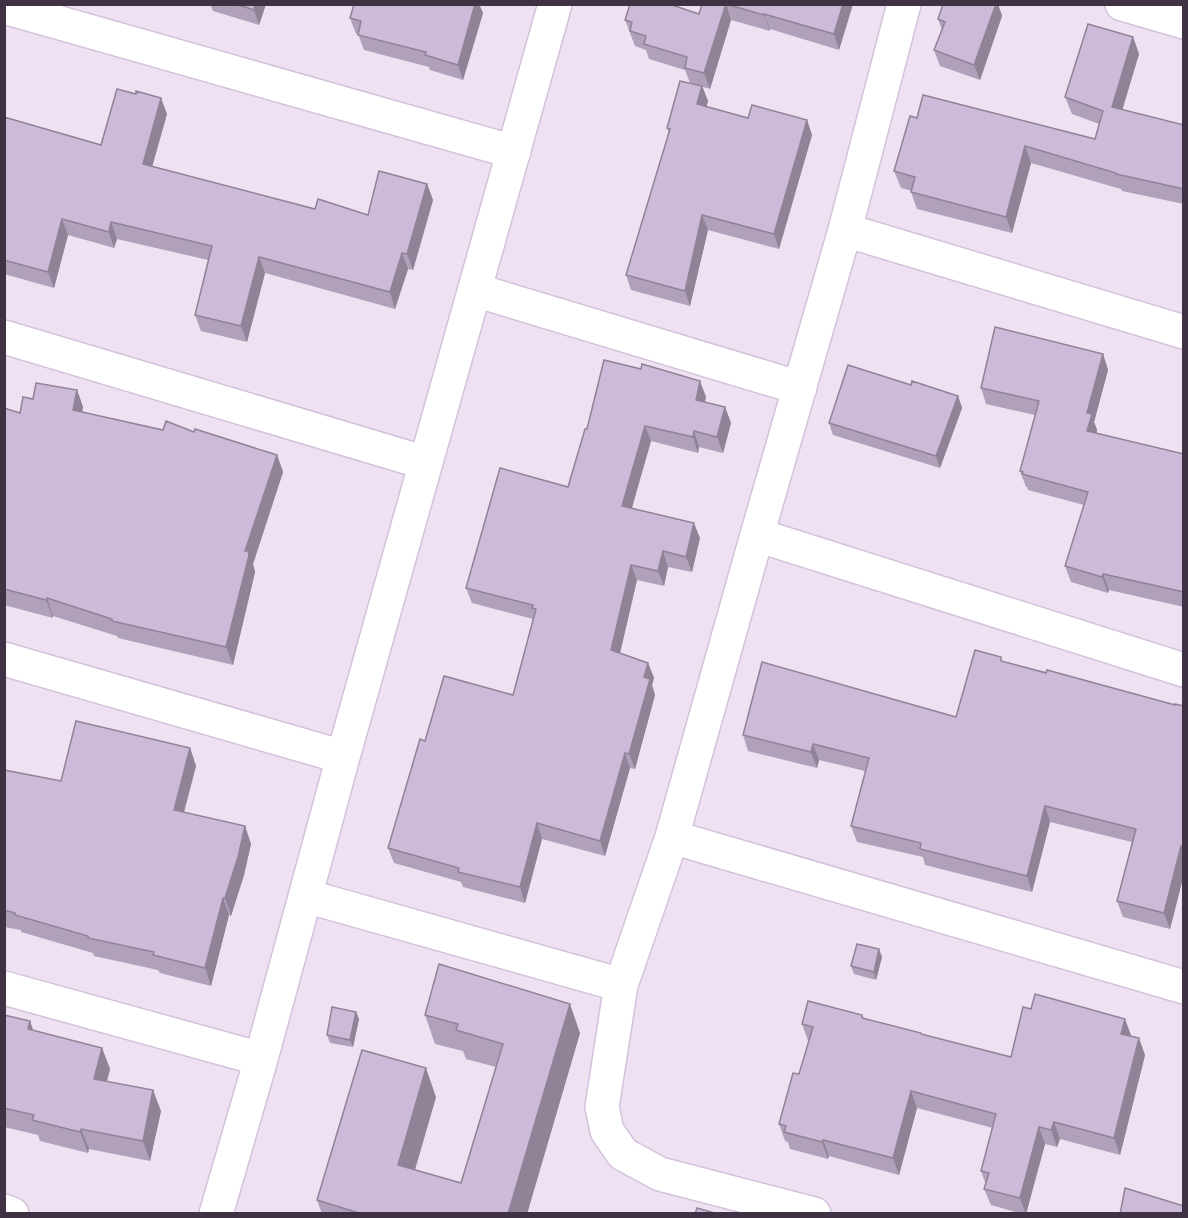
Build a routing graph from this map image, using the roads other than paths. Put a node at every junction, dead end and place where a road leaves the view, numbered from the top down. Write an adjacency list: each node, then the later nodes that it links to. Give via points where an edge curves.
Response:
1 (555, 4): 6 (street)
2 (904, 4): 7 (street)
3 (1122, 4): 5 (street)
4 (4, 7): 6 (street)
5 (1184, 22)
6 (514, 152): 8 (street)
7 (845, 230): 9 (street); 11 (street)
8 (475, 290): 11 (street); 12 (street)
9 (1184, 332)
10 (4, 337): 12 (street)
11 (800, 388): 13 (street)
12 (426, 463): 16 (street)
13 (757, 535): 15 (street); 17 (street)
14 (4, 658): 16 (street)
15 (1184, 670)
16 (343, 757): 18 (street)
17 (672, 837): 19 (street); 20 (street)
18 (306, 896): 19 (street); 22 (street)
19 (621, 985): 26 (street, via 603,1107 608,1131 623,1154 660,1174)
20 (1184, 987)
21 (4, 988): 22 (street)
22 (261, 1059): 25 (street)
23 (4, 1211): 24 (street)
24 (12, 1214)
25 (216, 1214)
26 (814, 1214)

